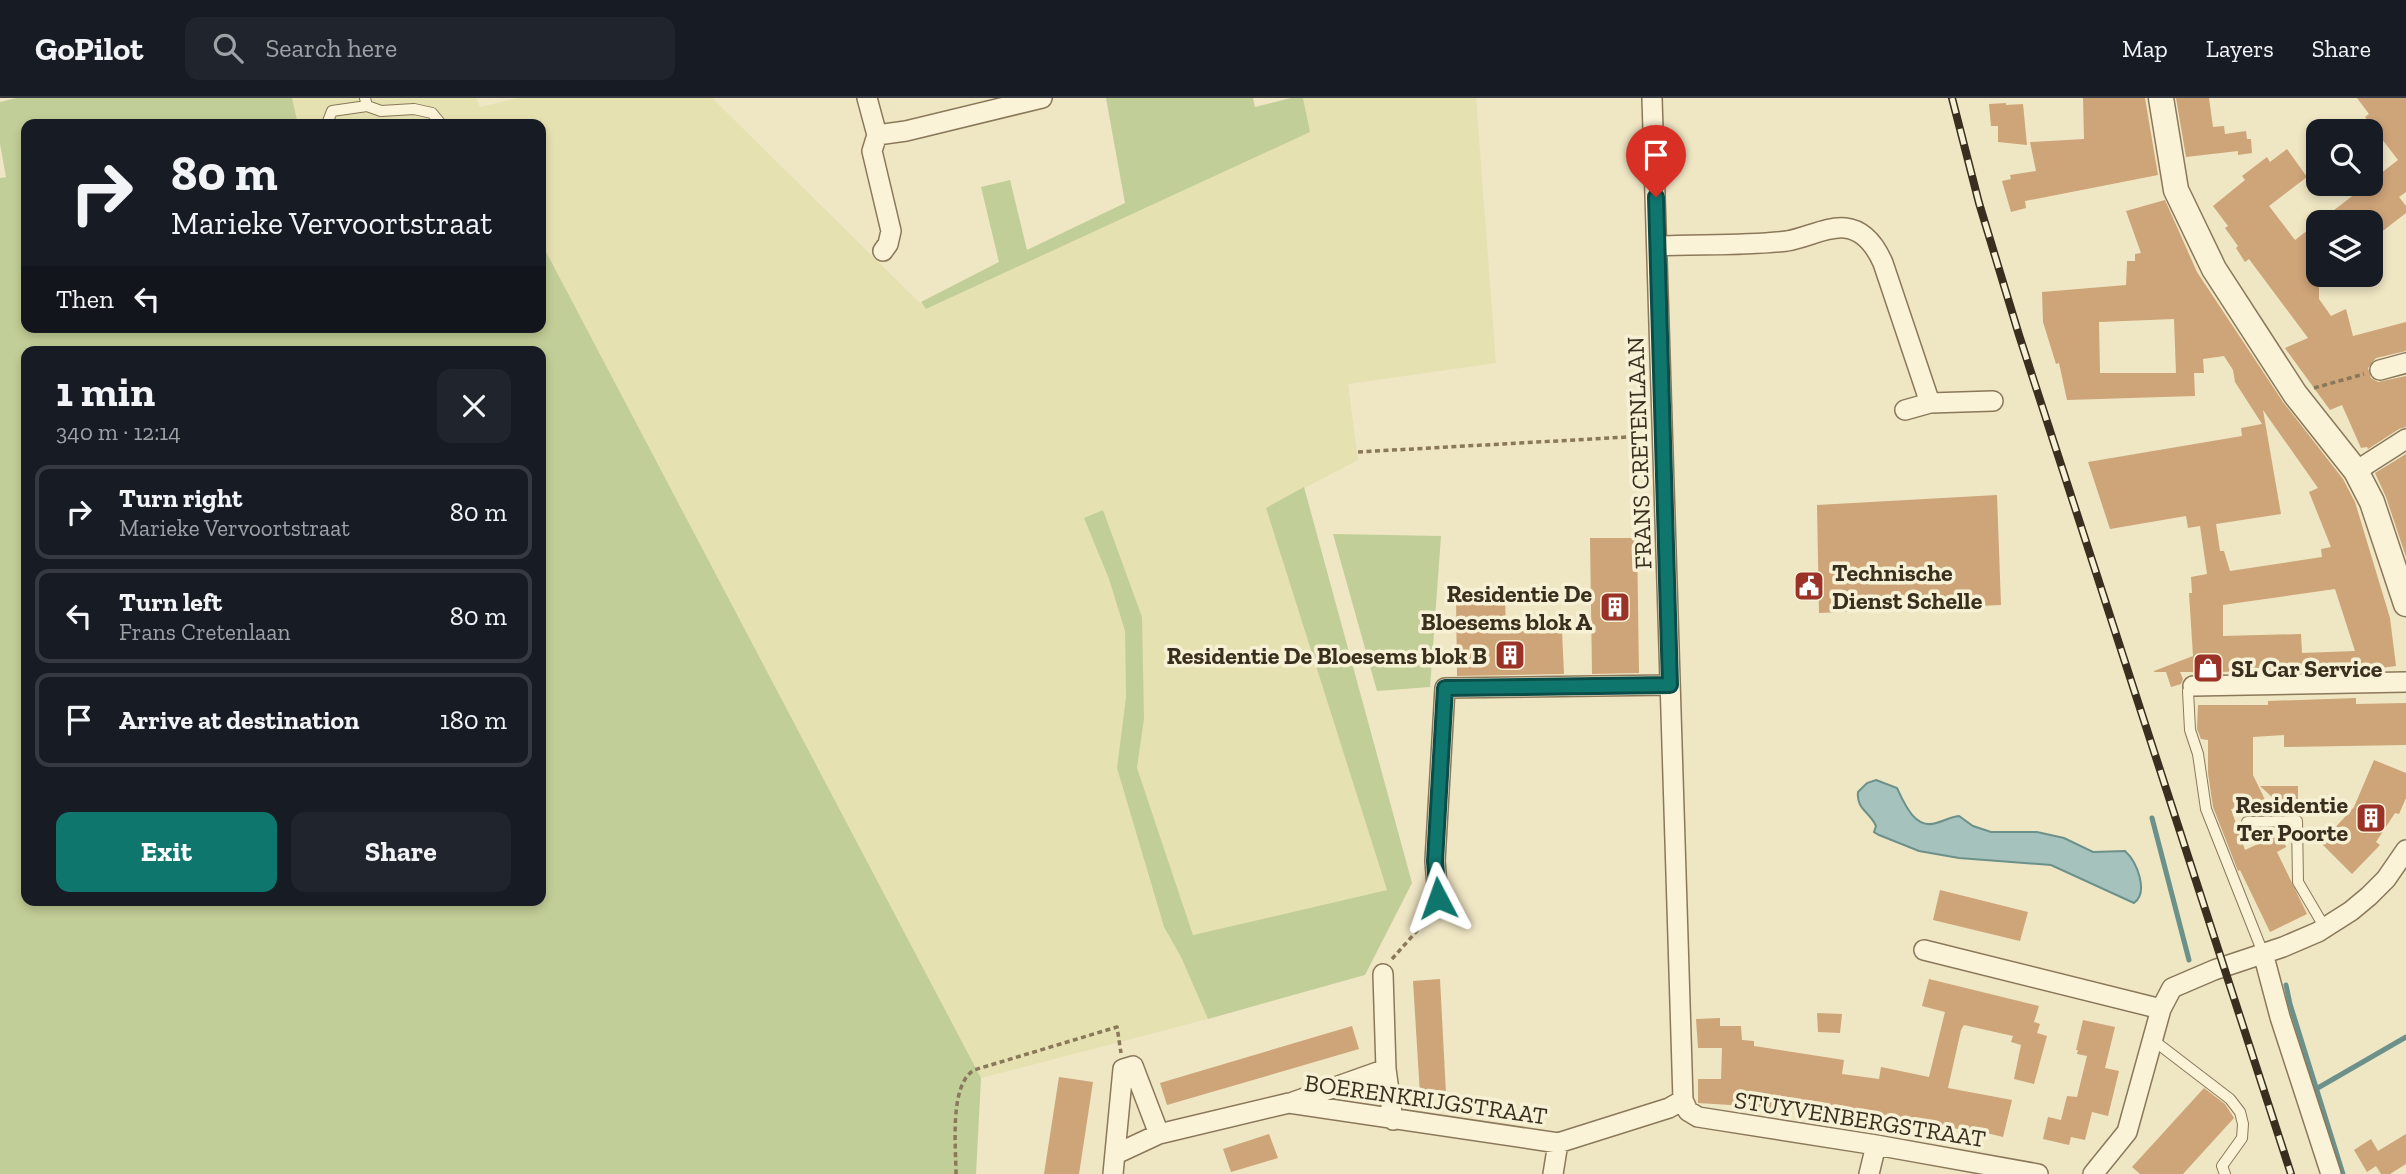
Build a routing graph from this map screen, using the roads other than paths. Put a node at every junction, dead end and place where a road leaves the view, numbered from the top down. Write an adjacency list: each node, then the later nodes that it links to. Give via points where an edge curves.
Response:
1 (867, 98): 8 (street)
2 (1042, 98): 8 (street)
3 (1652, 98): 9 (street, FRANS CRETENLAAN)
4 (2161, 98): 17 (street, via 2176,190 2214,269 2295,394)
5 (366, 102): 6 (lane, via 332,111); 7 (lane, via 381,111 414,109 432,113)
6 (329, 119)
7 (437, 119)
8 (877, 135): 10 (street, via 873,151 891,232)
9 (1657, 246): 14 (street, via 1778,242 1833,229 1857,231 1872,243 1884,263); 20 (street, FRANS CRETENLAAN)
10 (883, 251)
11 (2406, 363): 12 (street)
12 (2380, 370)
13 (1993, 401): 14 (street)
14 (1930, 403): 15 (street)
15 (1905, 410)
16 (2406, 439): 17 (street)
17 (2356, 471): 18 (street, via 2372,502)
18 (2406, 604)
19 (2406, 682): 21 (street)
20 (1670, 685): 24 (street, via 1445,688 1435,861); 32 (street, FRANS CRETENLAAN)
21 (2193, 686): 27 (lane, via 2188,691 2190,730 2206,809)
22 (2248, 822): 25 (lane, via 2297,821 2298,882)
23 (2406, 850): 25 (street, via 2378,887)
24 (1438, 898)
25 (2325, 928): 27 (street)
26 (1924, 950): 29 (street)
27 (2263, 953): 29 (street, via 2172,988); 45 (street)
28 (1383, 974): 31 (street)
29 (2161, 1009): 30 (street)
30 (2152, 1039): 43 (street, via 2126,1132); 44 (lane, via 2230,1099 2240,1112 2242,1138 2222,1166)
31 (1387, 1069): 33 (street); 34 (street)
32 (1683, 1100): 36 (street, BOERENKRIJGSTRAAT); 37 (street, STUYVENBERGSTRAAT, via 1688,1111 1698,1117)
33 (1289, 1103): 34 (street, BOERENKRIJGSTRAAT); 35 (street, BOERENKRIJGSTRAAT)
34 (1393, 1119): 36 (street, BOERENKRIJGSTRAAT)
35 (1159, 1134): 38 (street, BOERENKRIJGSTRAAT); 38 (street, via 1133,1066 1123,1069)
36 (1558, 1143): 40 (street)
37 (1876, 1145): 41 (street); 42 (street, STUYVENBERGSTRAAT)
38 (1116, 1154): 39 (street)
39 (1113, 1174)
40 (1553, 1174)
41 (1869, 1174)
42 (2038, 1174)
43 (2093, 1174)
44 (2225, 1174)
45 (2331, 1174)

